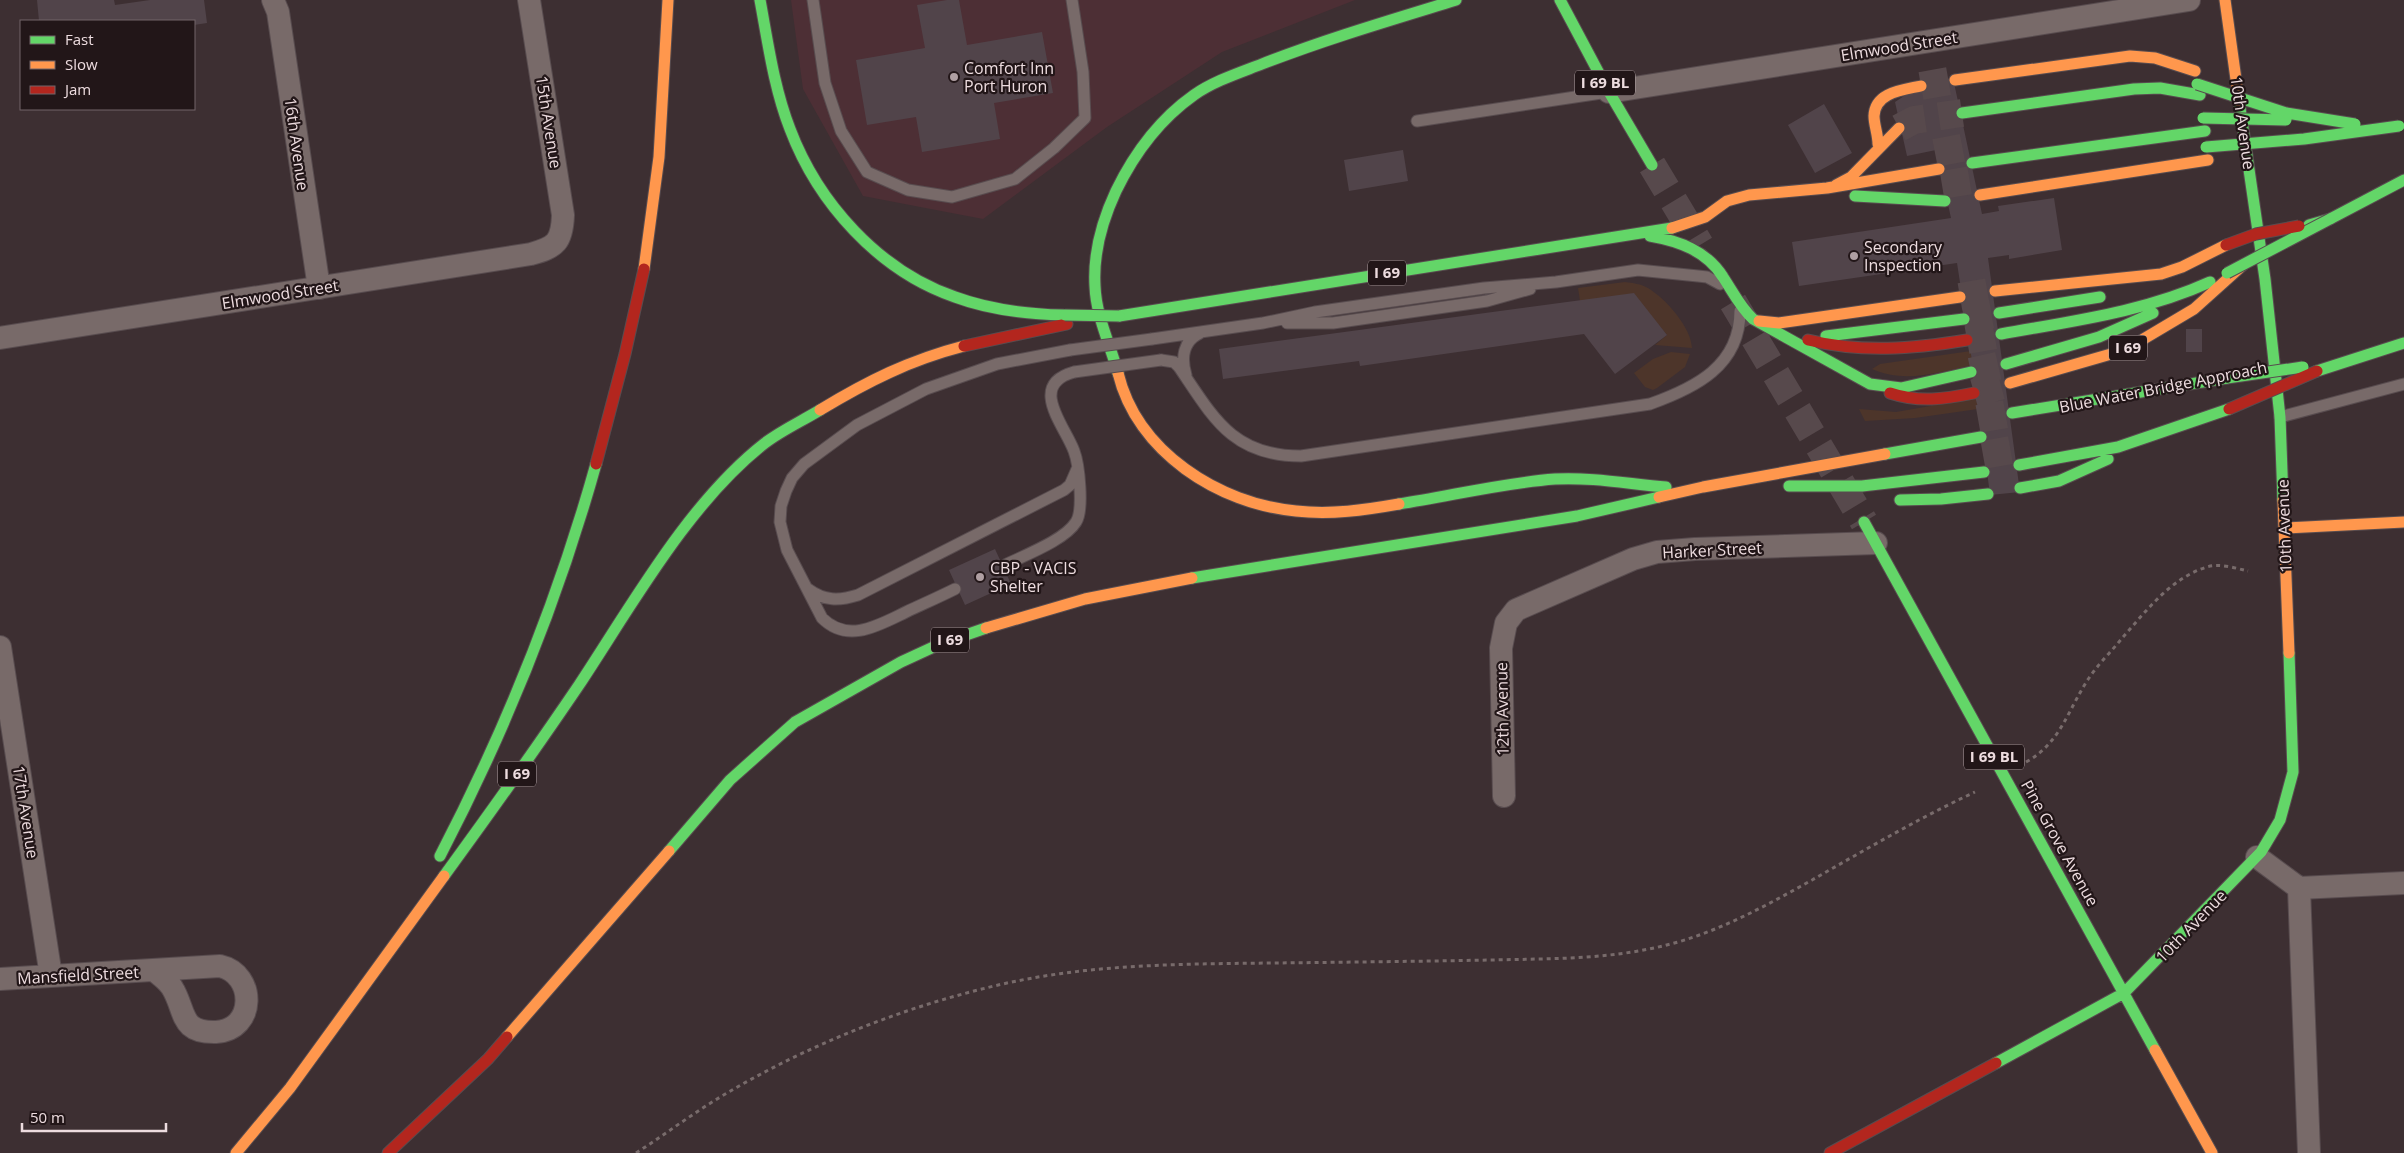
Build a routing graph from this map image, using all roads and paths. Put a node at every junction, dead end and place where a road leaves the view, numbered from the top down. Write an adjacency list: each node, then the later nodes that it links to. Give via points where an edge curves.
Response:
1 (273, 0): 53 (street, 16th Avenue, via 278,12)
2 (529, 0): 48 (street, 15th Avenue, via 561,197 562,229)
3 (668, 0): 115 (main road, via 662,128 652,211 635,311 606,427 566,564 535,652 472,796)
4 (760, 0): 63 (main road, via 777,89 791,131 826,196 858,234 890,262 943,293 990,306)
5 (813, 0): 6 (lane, via 828,91 841,131 867,172 908,190 952,197 1015,179 1085,118 1083,72)
6 (1072, 0)
7 (1456, 0): 95 (main road, via 1282,55 1230,77 1196,94 1154,131 1136,152 1108,210 1095,259 1098,306 1130,408 1164,451 1199,478 1256,504 1296,512 1352,512 1556,479)
8 (1560, 0): 14 (main road, I 69 BL)
9 (2189, 0): 14 (street, Elmwood Street)
10 (2225, 0): 83 (main road, 10th Avenue, via 2265,279)
11 (2178, 79): 15 (main road)
12 (1955, 80): 16 (main road, via 2130,56 2155,58 2195,71)
13 (1921, 86): 29 (main road, via 1894,92 1878,103 1874,114)
14 (1609, 92): 21 (lane); 33 (main road, I 69 BL)
15 (2199, 94): 16 (main road, bridge); 17 (main road); 18 (main road, via 2146,88); 19 (main road, bridge)
16 (2256, 101): 19 (main road, bridge)
17 (2181, 104)
18 (1962, 112)
19 (2285, 116): 20 (main road, bridge); 23 (main road); 25 (main road, bridge)
20 (2198, 118)
21 (1417, 120)
22 (1888, 120): 29 (main road, I 69)
23 (2327, 126): 25 (main road, bridge); 31 (main road, via 2214,131)
24 (2402, 126): 25 (main road, bridge); 27 (main road, bridge)
25 (2374, 127)
26 (1899, 128): 32 (main road, I 69)
27 (2304, 139): 30 (main road, bridge); 41 (main road, bridge, via 2208,160)
28 (1902, 142): 32 (main road, I 69)
29 (1878, 144): 32 (main road, I 69)
30 (2202, 147)
31 (1972, 162)
32 (1873, 164): 36 (main road, I 69, via 1863,179); 37 (main road, I 69)
33 (1652, 165)
34 (1939, 169): 36 (main road, I 69)
35 (2404, 180): 44 (main road)
36 (1848, 184): 37 (main road, I 69)
37 (1827, 188): 39 (main road, I 69)
38 (1924, 188): 42 (main road, I 69)
39 (1789, 192): 42 (main road, I 69); 47 (main road, I 69, via 1737,198 1693,224)
40 (2404, 194): 44 (lane)
41 (1980, 195)
42 (1855, 196): 43 (main road, I 69)
43 (1945, 201)
44 (2342, 213): 45 (main road, I 69)
45 (2330, 220): 46 (main road, I 69, bridge); 50 (main road, I 69, bridge)
46 (2299, 226): 49 (main road, I 69, bridge); 55 (main road, I 69, bridge, via 2256,234 2162,274)
47 (1629, 235): 56 (main road, I 69, via 1661,238 1699,253 1713,264); 63 (main road, I 69, bridge, via 1119,316)
48 (557, 243): 53 (street, Elmwood Street, via 531,254)
49 (2236, 254)
50 (2228, 275): 52 (main road, I 69); 76 (main road, I 69, via 2194,309 2125,350)
51 (2183, 280): 54 (main road)
52 (2200, 287): 66 (main road, I 69, via 2147,305); 72 (main road, I 69, via 2123,329 2095,340)
53 (319, 288): 68 (street, Elmwood Street)
54 (2152, 290)
55 (1995, 291)
56 (1732, 292): 59 (main road, I 69); 65 (lane, via 1707,277 1654,271 1623,272 1556,282 1487,301 1333,323 1263,323)
57 (1960, 296): 61 (main road, via 1779,323)
58 (2109, 296): 60 (main road)
59 (1738, 305): 61 (main road, I 69); 75 (lane, via 1739,326 1724,360 1709,376 1676,395 1650,404 1301,456 1267,452 1233,436 1213,416)
60 (1999, 313)
61 (1753, 319): 64 (main road, I 69)
62 (1964, 319): 67 (main road, I 69, via 1824,336)
63 (1066, 320): 122 (main road, I 69, via 916,360 880,375 774,436 730,475 666,554 531,756)
64 (1763, 326): 67 (main road, I 69); 77 (main road, I 69)
65 (1205, 330): 75 (lane, via 1194,336 1184,350 1183,366); 107 (lane, bridge, via 997,364 926,389 857,425 804,464 792,478 781,506 780,522 787,550)
66 (2001, 334)
67 (1791, 336): 69 (main road, I 69, via 1837,348 1873,352)
68 (0, 338)
69 (1967, 340)
70 (2404, 343): 71 (main road, Blue Water Bridge Approach)
71 (2362, 358): 73 (main road, Blue Water Bridge Approach); 82 (main road, bridge)
72 (2006, 364)
73 (2317, 371): 79 (main road, Blue Water Bridge Approach, bridge); 81 (main road, bridge)
74 (1971, 372): 77 (main road, I 69, via 1901,388)
75 (1187, 379): 89 (lane, bridge, via 1174,362 1162,360 1074,372 1059,379 1051,394 1051,403 1073,448)
76 (2010, 383)
77 (1870, 384): 80 (main road, I 69, via 1906,399 1925,402)
78 (2404, 384): 83 (lane)
79 (2246, 389)
80 (1974, 393)
81 (2229, 408): 84 (main road); 85 (main road)
82 (2012, 413)
83 (2280, 417): 103 (main road, 10th Avenue)
84 (2143, 426)
85 (2157, 435): 88 (main road, via 2118,447); 97 (main road, via 2073,476)
86 (1981, 437): 92 (main road, I 69)
87 (1790, 460): 92 (main road)
88 (2019, 466)
89 (1077, 469): 105 (lane, via 1080,511 1071,529); 107 (lane, via 1064,490 858,595 821,598)
90 (1899, 470): 94 (main road, via 1814,485)
91 (1984, 472): 96 (main road, via 1922,482)
92 (1752, 478): 93 (main road, I 69)
93 (1735, 481): 94 (main road); 95 (main road, I 69)
94 (1789, 486): 96 (main road)
95 (1703, 487): 125 (main road, I 69, via 1577,516 1085,598 964,635 901,662 795,722 730,780 505,1040)
96 (1820, 488): 99 (main road)
97 (2020, 488)
98 (1988, 494): 100 (main road)
99 (1860, 498)
100 (1886, 500)
101 (1864, 522): 104 (main road, Pine Grove Avenue / I 69 BL)
102 (2404, 522): 103 (main road)
103 (2285, 528): 114 (main road, 10th Avenue, via 2292,772 2280,820)
104 (1876, 543): 109 (street, Harker Street, via 1657,552 1525,604); 123 (main road, Pine Grove Avenue / I 69 BL)
105 (1005, 565)
106 (2248, 570): 111 (path, via 2208,566 2181,580 2159,597 2089,678 2050,745)
107 (808, 589): 108 (lane, via 826,623 834,628 856,631 874,628)
108 (955, 589)
109 (1506, 623): 113 (street, 12th Avenue, via 1501,648)
110 (0, 647): 120 (street, 17th Avenue)
111 (2026, 762)
112 (1975, 792): 126 (path, via 1723,926 1678,942 1634,952 1591,958 1116,967 1053,974 986,988 852,1031 792,1059 728,1093)
113 (1504, 796)
114 (2257, 857): 118 (street); 123 (main road, 10th Avenue)
115 (433, 868)
116 (423, 884): 122 (main road)
117 (2404, 884): 118 (street)
118 (2299, 888): 129 (street)
119 (155, 971): 120 (street, Mansfield Street)
120 (51, 976): 121 (street, Mansfield Street)
121 (0, 979)
122 (360, 988): 124 (main road, I 69, via 290,1088)
123 (2124, 993): 127 (main road, 10th Avenue); 128 (main road, Pine Grove Avenue / I 69 BL)
124 (236, 1153)
125 (388, 1153)
126 (636, 1153)
127 (1830, 1153)
128 (2212, 1153)
129 (2309, 1153)

